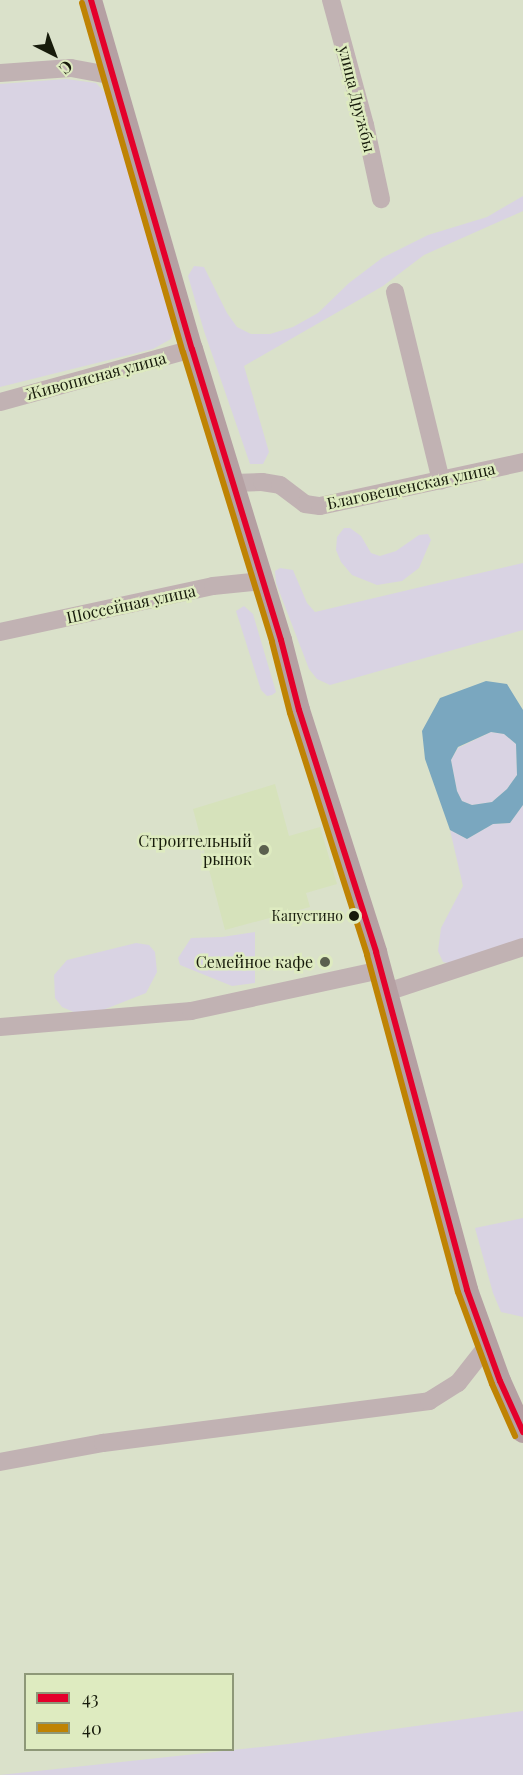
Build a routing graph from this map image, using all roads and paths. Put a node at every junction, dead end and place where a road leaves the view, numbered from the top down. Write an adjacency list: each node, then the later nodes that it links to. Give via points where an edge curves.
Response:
1 (91, 0): 4 (main road)
2 (332, 0): 5 (street, улица Дружбы)
3 (0, 73): 4 (street, via 71,68)
4 (114, 76): 7 (main road)
5 (381, 199)
6 (395, 292): 10 (street)
7 (192, 349): 8 (street, Живописная улица); 11 (main road)
8 (0, 402)
9 (523, 462): 10 (street, Благовещенская улица)
10 (441, 480): 11 (street, Благовещенская улица, via 320,506 305,504 280,485)
11 (234, 483): 12 (main road)
12 (262, 581): 13 (street, Шоссейная улица, via 213,586); 15 (main road)
13 (0, 632)
14 (523, 947): 16 (street)
15 (380, 970): 16 (main road); 17 (street, via 191,1011)
16 (387, 992): 18 (main road, via 467,1290)
17 (0, 1027)
18 (487, 1346): 19 (main road); 20 (street, via 458,1383 429,1401 103,1443)
19 (523, 1432)
20 (0, 1462)

